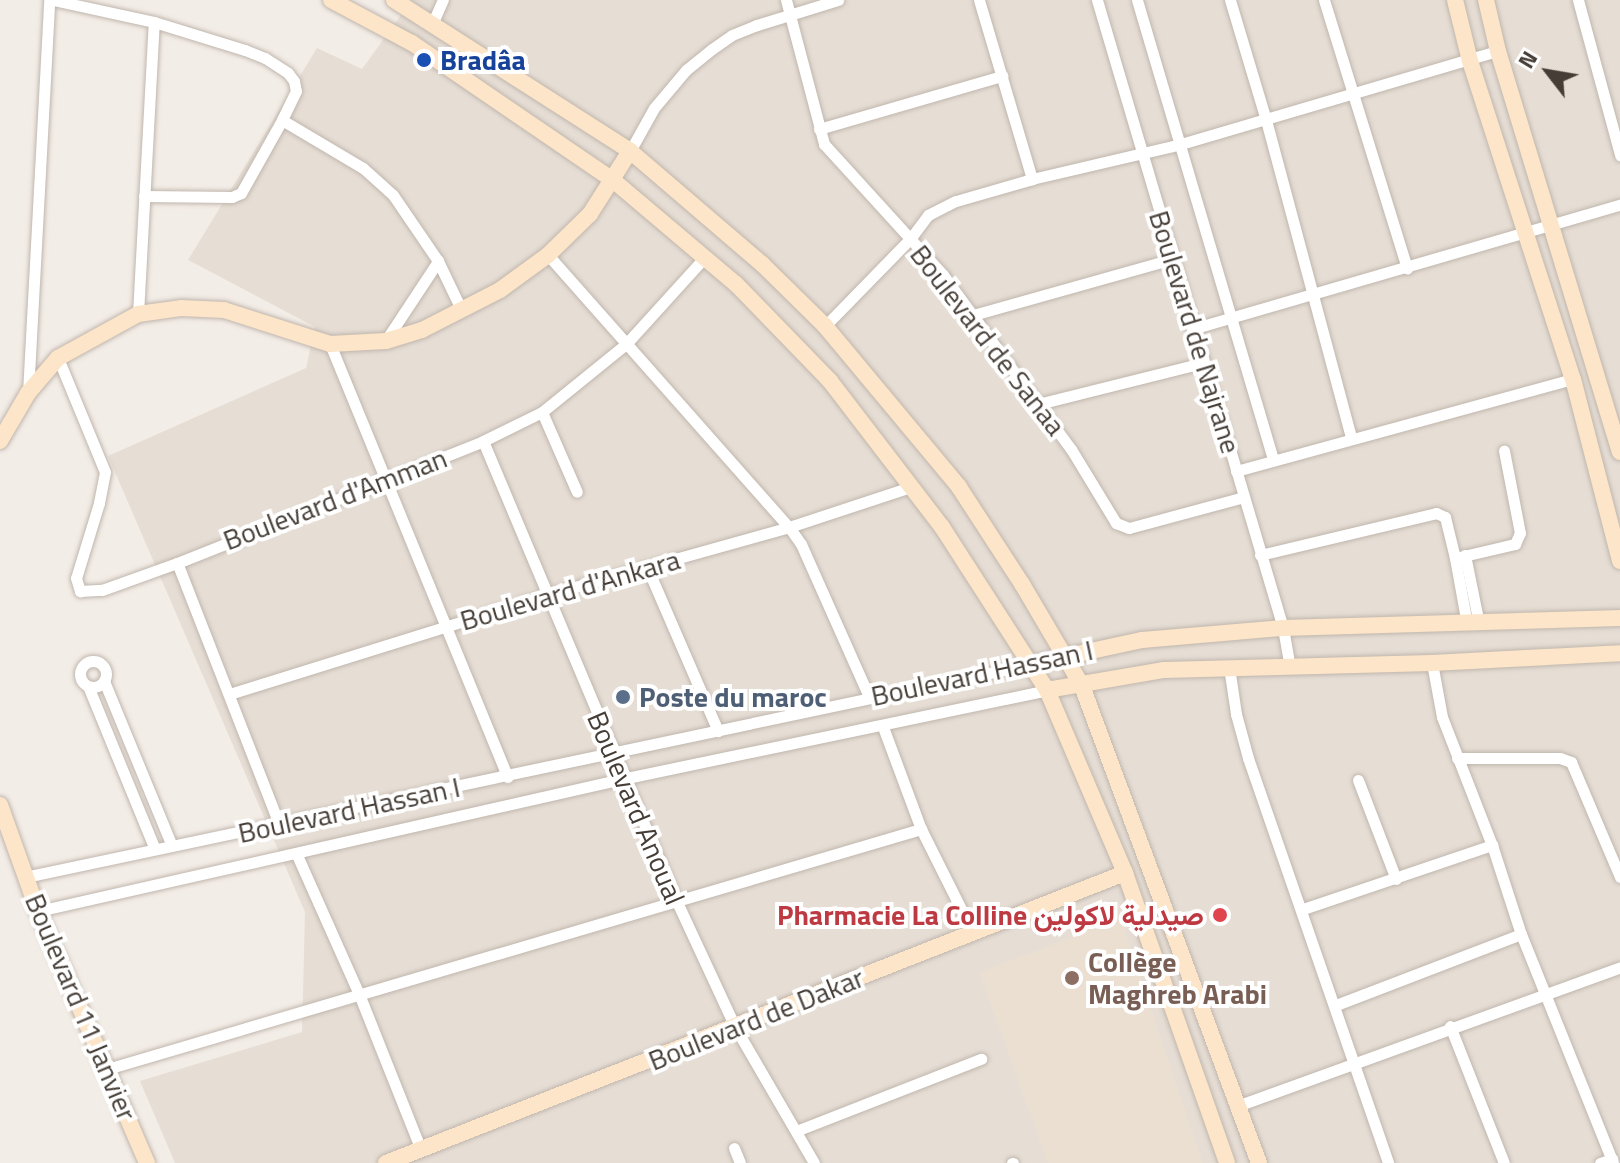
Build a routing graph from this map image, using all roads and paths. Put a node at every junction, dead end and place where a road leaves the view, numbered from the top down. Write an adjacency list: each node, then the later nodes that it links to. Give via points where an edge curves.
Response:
1 (51, 0): 16 (street); 54 (street)
2 (331, 0): 30 (main road, via 412,43)
3 (394, 0): 17 (main road)
4 (443, 0): 17 (street)
5 (786, 0): 15 (street, Boulevard de Sanaa)
6 (838, 0): 15 (street)
7 (979, 0): 20 (street)
8 (1097, 0): 27 (street, Boulevard de Najrane)
9 (1137, 0): 25 (street)
10 (1230, 0): 23 (street)
11 (1324, 0): 21 (street)
12 (1455, 0): 19 (main road)
13 (1486, 0): 18 (main road)
14 (1578, 0): 28 (street)
15 (787, 14): 24 (street, Boulevard de Sanaa); 26 (street, via 732,35 686,70 654,108)
16 (154, 22): 22 (street, via 255,54 288,73 296,91); 31 (street)
17 (433, 22): 26 (main road)
18 (1498, 51): 19 (street); 33 (main road)
19 (1470, 61): 21 (street); 34 (main road)
20 (1002, 76): 24 (street); 29 (street)
21 (1351, 94): 23 (street); 40 (street)
22 (282, 120): 31 (street, via 237,196); 39 (street, via 363,168 393,195)
23 (1266, 120): 25 (street); 41 (street)
24 (819, 129): 35 (street, Boulevard de Sanaa, via 833,157)
25 (1181, 144): 27 (street); 45 (street)
26 (630, 151): 30 (main road); 46 (main road, via 762,264)
27 (1141, 154): 29 (street); 38 (street, Boulevard de Najrane)
28 (1620, 155)
29 (1032, 179): 35 (street, via 956,201 928,215)
30 (614, 181): 36 (main road, via 590,214); 37 (main road)
31 (144, 196): 43 (street)
32 (1620, 205): 33 (street)
33 (1552, 225): 34 (street); 61 (main road)
34 (1525, 235): 40 (street); 53 (main road)
35 (910, 239): 44 (street, Boulevard de Sanaa); 46 (street)
36 (548, 255): 42 (main road); 50 (street)
37 (705, 257): 50 (street, Boulevard d'Amman); 65 (main road, via 830,381)
38 (1172, 259): 44 (street); 47 (street, Boulevard de Najrane)
39 (438, 261): 42 (street); 48 (street)
40 (1407, 268): 41 (street)
41 (1312, 292): 45 (street); 57 (street)
42 (462, 311): 48 (main road)
43 (138, 314): 49 (main road, via 224,310); 51 (main road)
44 (973, 315): 55 (street, Boulevard de Sanaa)
45 (1230, 319): 47 (street); 62 (street)
46 (825, 326): 80 (main road, via 959,487)
47 (1192, 329): 52 (street, Boulevard de Najrane)
48 (386, 341): 49 (main road)
49 (330, 344): 64 (street)
50 (626, 344): 56 (street, Boulevard d'Amman); 68 (street)
51 (58, 358): 54 (main road); 72 (street, Boulevard d'Amman, via 105,472 76,578 80,591 102,590)
52 (1202, 363): 55 (street); 63 (street, Boulevard de Najrane)
53 (1573, 379): 57 (street); 71 (main road)
54 (28, 393): 58 (main road)
55 (1038, 404): 67 (street, Boulevard de Sanaa, via 1121,527)
56 (542, 412): 59 (street, Boulevard d'Amman); 66 (street)
57 (1351, 438): 62 (street)
58 (0, 441)
59 (483, 441): 64 (street, Boulevard d'Amman); 74 (street, Boulevard Anoual)
60 (1504, 451): 70 (street, via 1519,540)
61 (1620, 452)
62 (1273, 459): 63 (street)
63 (1236, 471): 67 (street, Boulevard de Najrane)
64 (384, 480): 72 (street, Boulevard d'Amman); 77 (street)
65 (911, 487): 68 (street, Boulevard d'Ankara); 82 (main road)
66 (577, 492)
67 (1244, 497): 69 (street, Boulevard de Najrane)
68 (789, 527): 73 (street, Boulevard d'Ankara); 90 (street)
69 (1260, 555): 70 (street, via 1436,513 1445,517); 78 (street, Boulevard de Najrane)
70 (1460, 556): 76 (street)
71 (1620, 561)
72 (177, 563): 89 (street)
73 (647, 567): 74 (street, Boulevard d'Ankara); 92 (street)
74 (546, 595): 77 (street, Boulevard d'Ankara); 95 (street, Boulevard Anoual)
75 (1620, 618): 76 (main road, Boulevard Hassan I)
76 (1473, 624): 78 (main road, Boulevard Hassan I)
77 (447, 626): 89 (street, Boulevard d'Ankara); 97 (street)
78 (1283, 628): 80 (main road, Boulevard Hassan I, via 1142,640); 83 (street, Boulevard de Najrane)
79 (1620, 653): 81 (main road, Boulevard Hassan I)
80 (1066, 657): 82 (main road, Boulevard Hassan I); 87 (main road)
81 (1432, 663): 83 (main road, Boulevard Hassan I); 96 (street, via 1442,717)
82 (1031, 664): 88 (main road); 90 (street, Boulevard Hassan I)
83 (1290, 666): 84 (main road, Boulevard Hassan I)
84 (1229, 667): 87 (main road, Boulevard Hassan I, via 1164,670); 112 (street, via 1248,758)
85 (104, 681): 86 (street); 86 (street, via 103,664 90,661 81,671); 93 (street)
86 (88, 686): 94 (street)
87 (1082, 686): 88 (main road, Boulevard Hassan I); 125 (main road)
88 (1047, 690): 91 (street, Boulevard Hassan I); 107 (main road)
89 (229, 694): 101 (street)
90 (869, 697): 92 (street, Boulevard Hassan I)
91 (883, 727): 98 (street, Boulevard Hassan I); 102 (street)
92 (718, 731): 95 (street, Boulevard Hassan I)
93 (128, 737): 94 (street); 104 (street)
94 (112, 744): 105 (street)
95 (612, 755): 97 (street, Boulevard Hassan I); 98 (street, Boulevard Anoual)
96 (1457, 758): 103 (street); 108 (street, via 1571,762)
97 (508, 777): 101 (street, Boulevard Hassan I)
98 (622, 779): 106 (street, Boulevard Hassan I); 111 (street, Boulevard Anoual)
99 (1358, 780): 110 (street)
100 (0, 805): 109 (main road, Boulevard 11 Janvier)
101 (279, 824): 104 (street, Boulevard Hassan I)
102 (921, 829): 111 (street); 114 (street)
103 (1492, 845): 110 (street); 115 (street)
104 (172, 846): 105 (street, Boulevard Hassan I)
105 (155, 849): 109 (street, Boulevard Hassan I)
106 (297, 855): 113 (street, Boulevard Hassan I); 118 (street)
107 (1125, 873): 114 (main road, Boulevard de Dakar); 134 (main road)
108 (1620, 876)
109 (25, 877): 113 (main road, Boulevard 11 Janvier)
110 (1396, 879): 112 (street)
111 (677, 902): 118 (street); 121 (street, Boulevard Anoual)
112 (1303, 909): 119 (street)
113 (38, 911): 124 (main road, Boulevard 11 Janvier)
114 (973, 933): 121 (main road, Boulevard de Dakar)
115 (1521, 934): 117 (street); 119 (street)
116 (1620, 967): 117 (street)
117 (1546, 992): 120 (street); 129 (street)
118 (359, 994): 124 (street); 128 (street)
119 (1336, 1005): 123 (street)
120 (1450, 1026): 123 (street); 137 (street)
121 (735, 1027): 126 (street, Boulevard Anoual); 128 (main road, Boulevard de Dakar)
122 (981, 1059): 126 (street)
123 (1357, 1064): 125 (street); 136 (street)
124 (107, 1069): 130 (main road, Boulevard 11 Janvier)
125 (1237, 1106): 135 (main road)
126 (796, 1131): 133 (street, Boulevard Anoual)
127 (734, 1148): 132 (street)
128 (421, 1150): 131 (main road, Boulevard de Dakar)
129 (1608, 1162)
130 (147, 1163)
131 (386, 1163)
132 (740, 1163)
133 (814, 1163)
134 (1227, 1163)
135 (1259, 1163)
136 (1388, 1163)
137 (1504, 1163)

